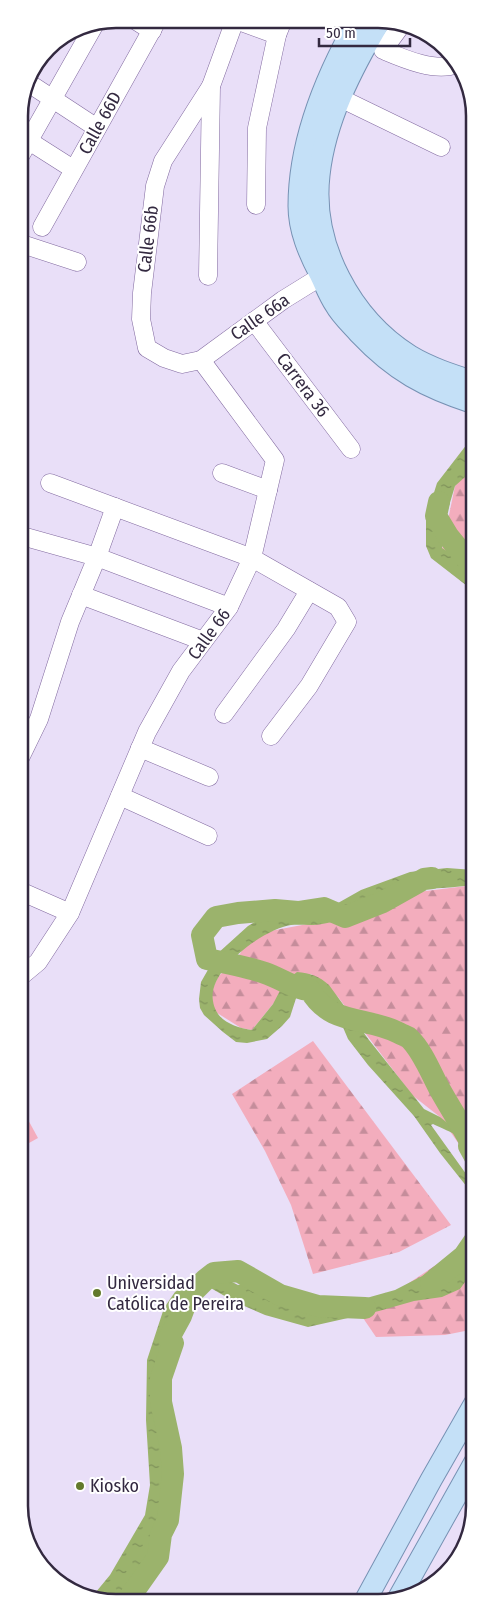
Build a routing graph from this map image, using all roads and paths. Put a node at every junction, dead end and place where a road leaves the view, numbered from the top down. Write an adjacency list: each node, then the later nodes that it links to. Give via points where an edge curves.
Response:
1 (153, 28): 15 (street, Calle 66D)
2 (232, 28): 12 (street)
3 (280, 28): 20 (street, via 257,128)
4 (354, 28): 24 (main road, via 323,90 308,138 302,174 301,229 309,252)
5 (375, 28): 9 (main road)
6 (381, 28): 9 (street)
7 (399, 30): 10 (street, via 383,50 403,59)
8 (91, 31): 14 (street)
9 (367, 43): 13 (main road)
10 (451, 66)
11 (33, 86): 14 (street)
12 (212, 86): 25 (street); 27 (street, Calle 66b, via 163,161 154,186 142,293 147,348 182,364)
13 (340, 98): 18 (street); 24 (main road, via 319,175 318,206)
14 (53, 99): 15 (street); 16 (street)
15 (97, 128): 19 (street, Calle 66D)
16 (30, 141): 17 (street); 19 (street)
17 (28, 144)
18 (441, 147)
19 (74, 169): 21 (street, Calle 66D)
20 (256, 205)
21 (42, 227)
22 (28, 246): 23 (street)
23 (77, 262)
24 (328, 272): 26 (street, Calle 66a); 29 (main road, via 376,329)
25 (208, 276)
26 (254, 321): 27 (street, Calle 66a); 31 (street, Carrera 36)
27 (201, 360): 34 (street, Calle 66, via 275,460)
28 (466, 383): 29 (main road)
29 (448, 384): 30 (main road)
30 (466, 397)
31 (351, 449)
32 (222, 473): 34 (street)
33 (50, 483): 35 (street)
34 (268, 490): 38 (street, Calle 66)
35 (115, 507): 37 (street); 38 (street)
36 (28, 538): 37 (street)
37 (97, 557): 40 (street); 41 (street)
38 (252, 558): 39 (street); 41 (street, Calle 66)
39 (310, 592): 43 (street); 44 (street, via 338,606 347,622 309,686)
40 (81, 595): 42 (street); 45 (street, via 39,719)
41 (229, 607): 42 (street, Calle 66)
42 (204, 641): 46 (street, Calle 66, via 160,707)
43 (224, 714)
44 (271, 736)
45 (28, 742)
46 (140, 748): 47 (street); 48 (street, Calle 66)
47 (209, 777)
48 (120, 796): 49 (street); 51 (street, Calle 66)
49 (208, 836)
50 (28, 895): 51 (street)
51 (70, 913): 52 (street, Calle 66, via 38,962)
52 (28, 970)
53 (466, 1418): 58 (main road)
54 (466, 1478): 55 (main road)
55 (418, 1565): 56 (street); 57 (main road)
56 (416, 1586)
57 (403, 1591)
58 (369, 1594)

